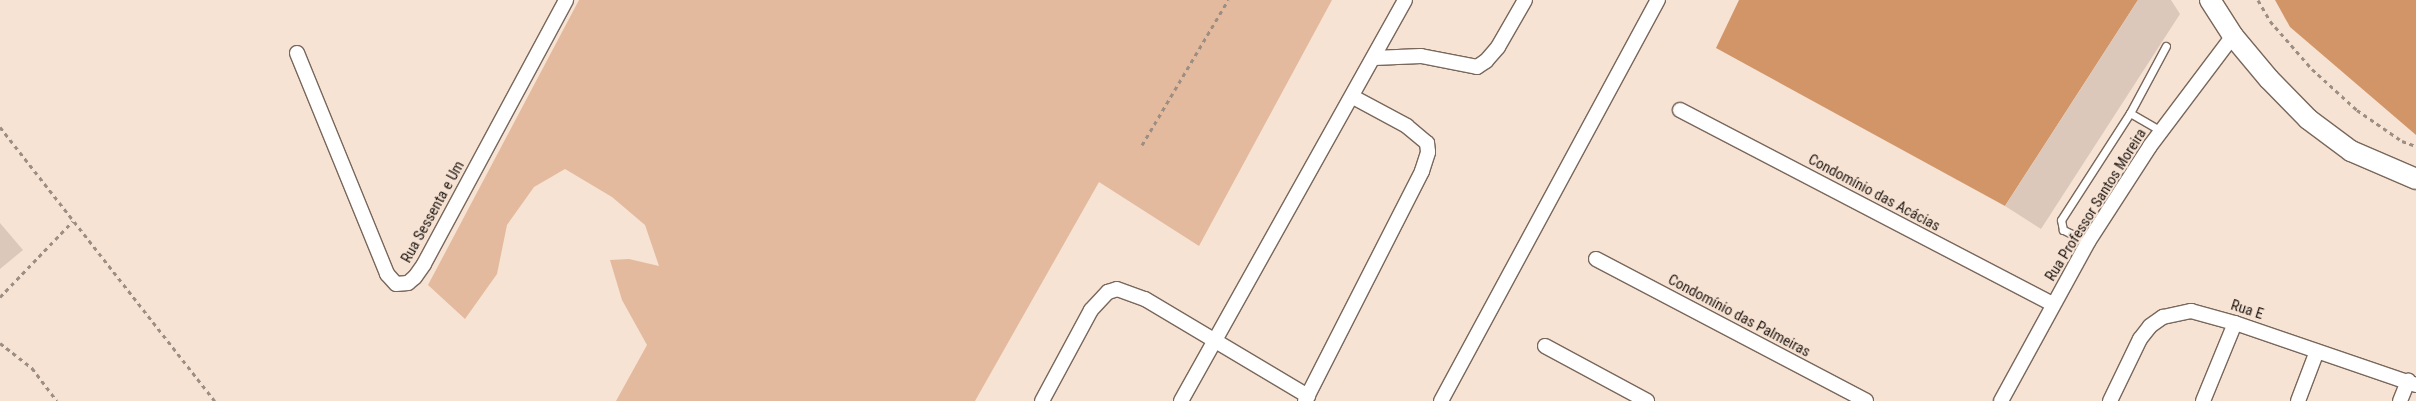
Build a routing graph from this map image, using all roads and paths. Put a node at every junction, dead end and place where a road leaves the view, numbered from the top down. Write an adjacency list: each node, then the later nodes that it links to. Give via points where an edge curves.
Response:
1 (566, 0): 10 (street, Rua Sessenta e Um, via 424,264 408,283 396,284 387,274)
2 (1228, 0): 17 (path)
3 (1405, 0): 11 (street)
4 (1525, 0): 11 (street, via 1491,57 1477,67 1421,56)
5 (1658, 0): 36 (street)
6 (2210, 0): 8 (main road)
7 (2258, 0): 18 (path, via 2270,21 2312,70 2357,110)
8 (2233, 36): 16 (street, Rua Professor Santos Moreira); 19 (main road, via 2308,120 2351,151)
9 (2166, 46): 14 (lane)
10 (297, 53)
11 (1374, 58): 12 (street)
12 (1353, 97): 26 (street); 31 (street, via 1407,126 1427,143 1428,152 1422,171)
13 (1680, 110): 24 (street, Condomínio das Acácias)
14 (2130, 113): 16 (lane); 21 (lane, via 2061,220 2063,230)
15 (0, 127): 20 (path)
16 (2161, 131): 21 (street, Rua Professor Santos Moreira)
17 (1142, 145)
18 (2416, 146)
19 (2416, 179)
20 (73, 221): 23 (path); 33 (path)
21 (2088, 242): 24 (street, Rua Professor Santos Moreira)
22 (1596, 259): 38 (street, Condomínio das Palmeiras)
23 (0, 297)
24 (2053, 304): 39 (street, Rua Professor Santos Moreira)
25 (2235, 322): 29 (street, Rua E); 40 (street, Rua E, via 2191,311 2163,317 2140,339); 41 (street)
26 (1216, 340): 31 (street); 34 (street, via 1128,291 1117,289 1108,292 1091,310); 35 (street)
27 (0, 343): 32 (path, via 32,368)
28 (1545, 346): 37 (street)
29 (2317, 351): 30 (street, Rua E); 42 (street)
30 (2412, 383): 43 (street)
31 (1307, 398)
32 (57, 401)
33 (215, 401)
34 (1042, 401)
35 (1181, 401)
36 (1441, 401)
37 (1647, 401)
38 (1866, 401)
39 (2001, 401)
40 (2110, 401)
41 (2203, 401)
42 (2298, 401)
43 (2400, 401)

